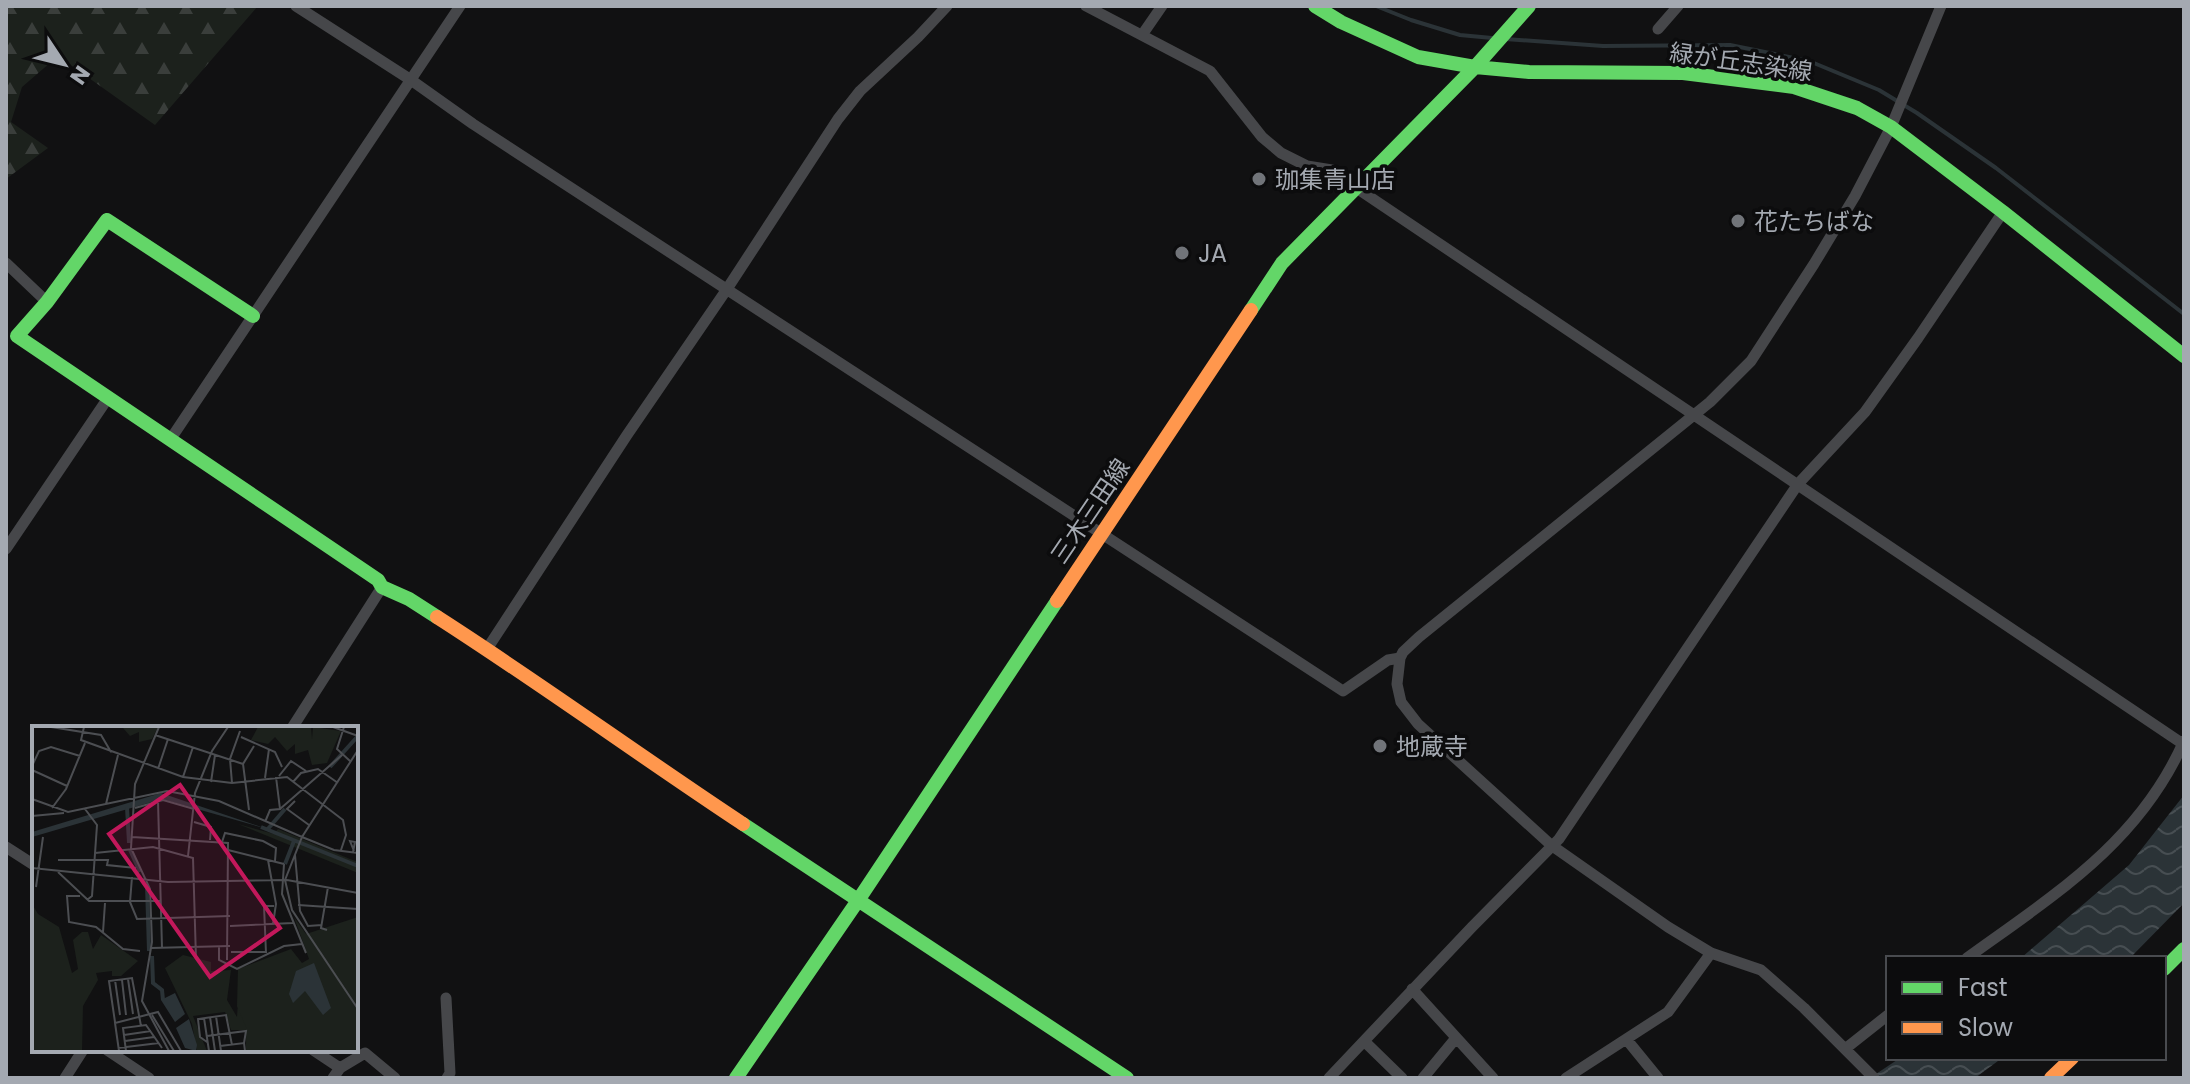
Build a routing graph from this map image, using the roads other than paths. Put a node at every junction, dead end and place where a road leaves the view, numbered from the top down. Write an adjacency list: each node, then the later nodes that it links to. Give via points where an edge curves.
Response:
1 (296, 6): 13 (street)
2 (460, 6): 13 (street)
3 (947, 6): 18 (street, via 838,119)
4 (1086, 6): 11 (street)
5 (1162, 6): 11 (street)
6 (1315, 6): 12 (street, 緑が丘志染線, via 1418,57)
7 (1529, 6): 12 (street, 三木三田線)
8 (1678, 6): 10 (street)
9 (1941, 6): 14 (street)
10 (1658, 29)
11 (1142, 35): 15 (street, via 1210,71 1281,153 1307,166 1332,170)
12 (1475, 67): 14 (street, 緑が丘志染線, via 1683,73 1794,87 1857,108); 15 (street, 三木三田線)
13 (411, 80): 18 (street); 20 (street)
14 (1891, 127): 16 (street, 緑が丘志染線); 23 (street, via 1855,196 1751,361)
15 (1355, 187): 23 (street); 26 (street, 三木三田線, via 1282,263)
16 (2003, 212): 21 (street, 緑が丘志染線); 25 (street, via 1865,412)
17 (6, 263): 19 (street)
18 (727, 289): 26 (street); 29 (street)
19 (47, 302): 20 (street, via 107,220); 22 (street, via 17,336)
20 (253, 316): 24 (street)
21 (2184, 356)
22 (108, 398): 24 (street); 27 (street)
23 (1692, 415): 25 (street); 30 (street)
24 (170, 440): 28 (street)
25 (1798, 484): 32 (street); 33 (street)
26 (1100, 535): 30 (street, via 1343,691 1388,660); 36 (street, 三木三田線)
27 (6, 549)
28 (382, 587): 29 (street); 31 (street)
29 (487, 649): 36 (street)
30 (1400, 658): 33 (street, via 1401,702 1418,724)
31 (293, 726)
32 (2183, 743): 39 (street, via 2154,798 2108,850 2077,879)
33 (1551, 845): 38 (street); 41 (street)
34 (6, 847): 35 (street)
35 (32, 864)
36 (859, 899): 57 (street, 三木三田線); 58 (street)
37 (2184, 949): 40 (street)
38 (1711, 953): 45 (street, via 1668,1012); 47 (street, via 1761,970)
39 (1970, 956)
40 (2166, 967)
41 (1412, 989): 44 (street); 46 (street)
42 (446, 998): 56 (street)
43 (1886, 1017): 47 (street)
44 (1456, 1038): 61 (street); 62 (street)
45 (1627, 1040): 63 (street); 64 (street)
46 (1364, 1041): 59 (street); 60 (street)
47 (1845, 1049): 65 (street)
48 (82, 1052): 53 (street)
49 (110, 1052): 54 (street)
50 (315, 1052): 52 (street)
51 (2070, 1060): 66 (street)
52 (337, 1073): 55 (street, via 365,1053)
53 (65, 1078)
54 (149, 1078)
55 (395, 1078)
56 (447, 1078)
57 (736, 1078)
58 (1127, 1078)
59 (1329, 1078)
60 (1402, 1078)
61 (1423, 1078)
62 (1493, 1078)
63 (1566, 1078)
64 (1658, 1078)
65 (1874, 1078)
66 (2051, 1078)

